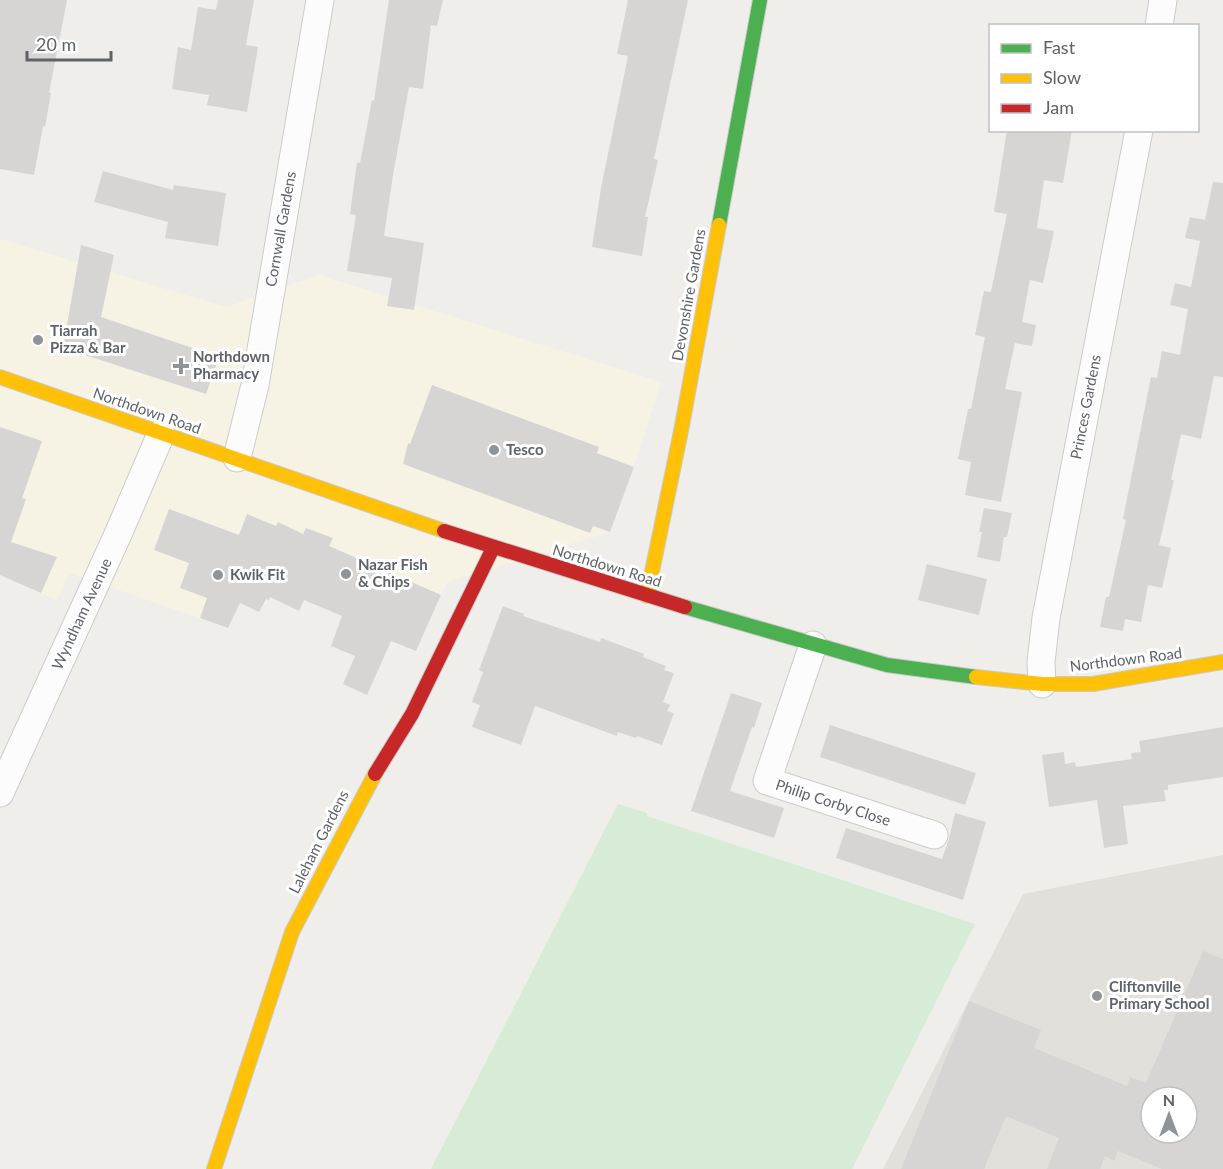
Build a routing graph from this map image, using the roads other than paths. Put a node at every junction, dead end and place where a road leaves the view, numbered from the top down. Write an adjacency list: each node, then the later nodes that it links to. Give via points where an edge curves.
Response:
1 (320, 0): 8 (street, Cornwall Gardens, via 255,385)
2 (760, 0): 10 (main road, Devonshire Gardens)
3 (1163, 0): 4 (street)
4 (1159, 24)
5 (1138, 132): 13 (street, Princes Gardens, via 1046,618)
6 (0, 377): 7 (main road, Northdown Road)
7 (161, 434): 8 (main road, Northdown Road); 14 (street, Wyndham Avenue)
8 (237, 458): 9 (main road, Northdown Road)
9 (493, 548): 10 (main road, Northdown Road); 16 (main road, Laleham Gardens, via 412,714 366,788 291,932)
10 (647, 596): 11 (main road, Northdown Road)
11 (813, 645): 13 (main road, Northdown Road, via 887,665); 15 (street, Philip Corby Close, via 766,781)
12 (1223, 662): 13 (main road, Northdown Road, via 1093,684)
13 (1042, 684)
14 (0, 793)
15 (934, 835)
16 (214, 1169)

